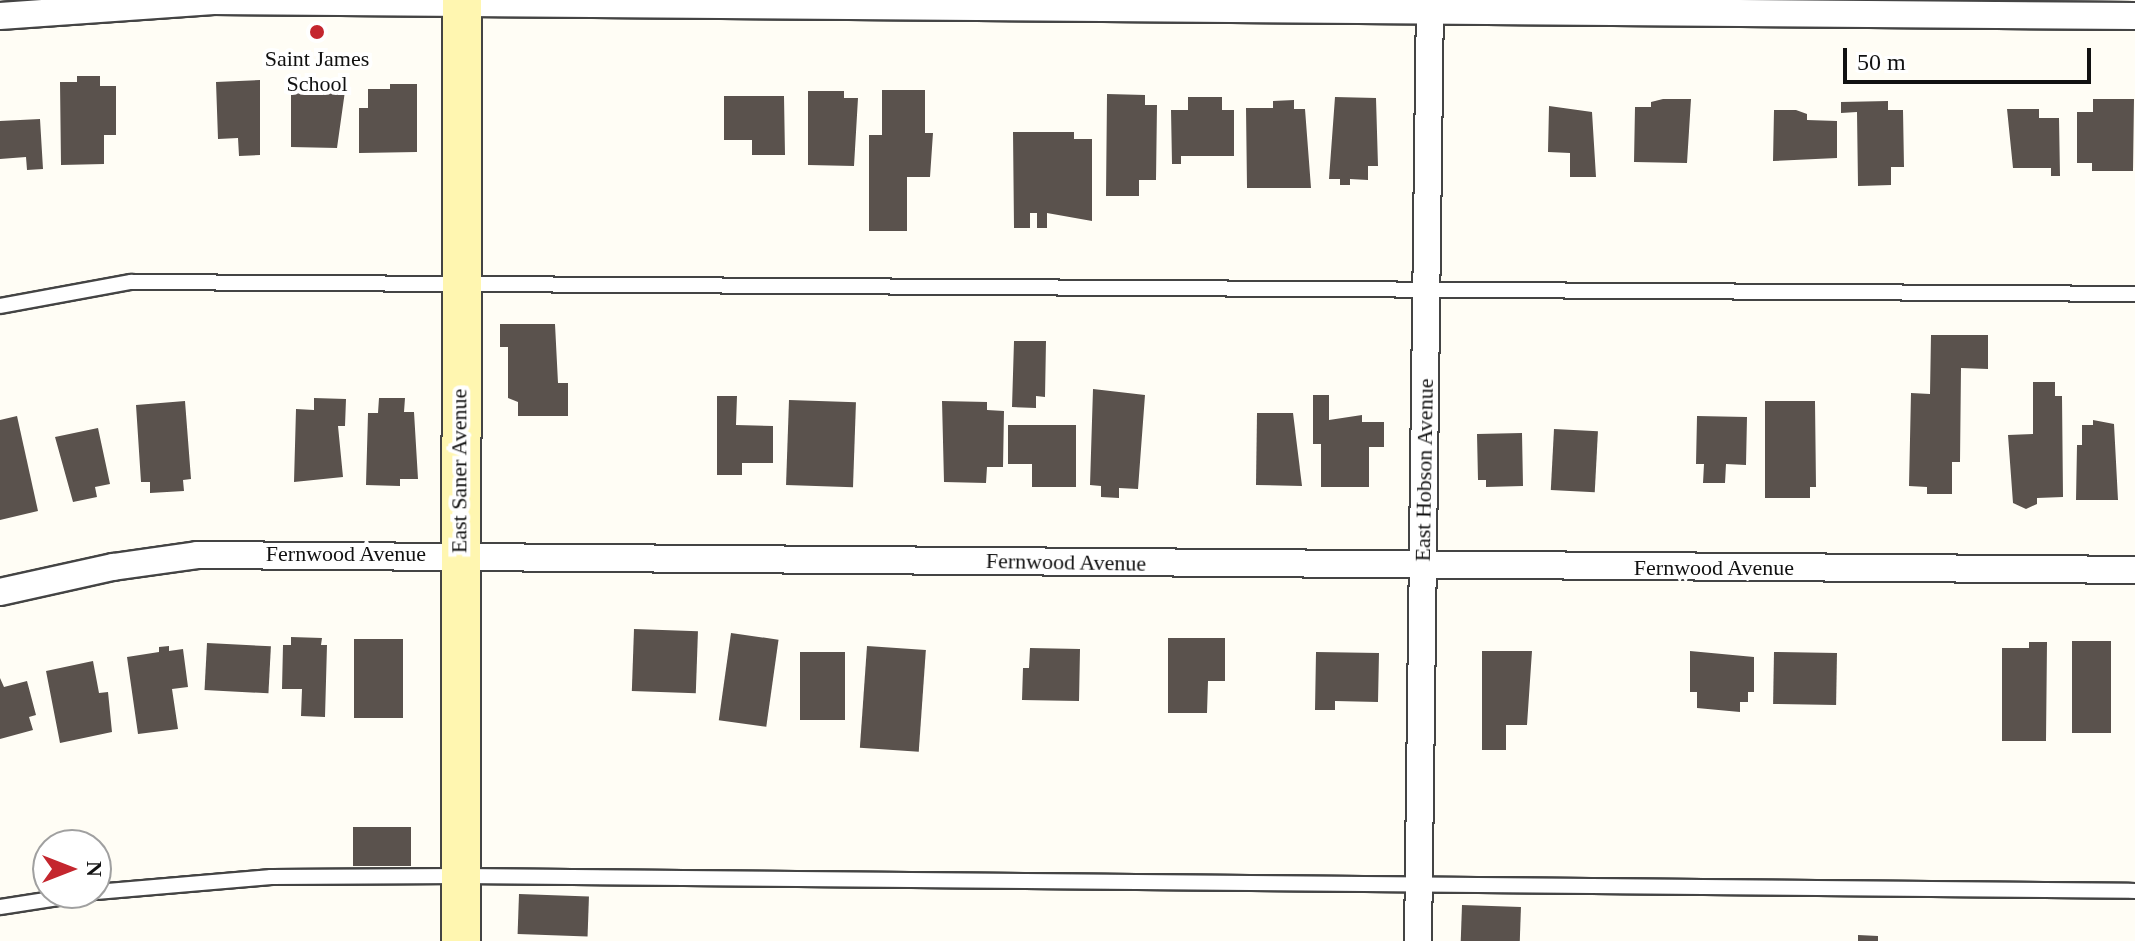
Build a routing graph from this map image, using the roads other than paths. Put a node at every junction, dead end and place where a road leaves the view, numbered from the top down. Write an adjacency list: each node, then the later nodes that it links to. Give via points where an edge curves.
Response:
1 (462, 2): 2 (street); 4 (street, via 213,1); 6 (street, East Saner Avenue)
2 (1100, 4): 3 (street)
3 (1430, 6): 5 (street); 7 (street, East Hobson Avenue)
4 (0, 16)
5 (2135, 16)
6 (461, 284): 7 (lane); 9 (lane, via 131,282); 10 (street, East Saner Avenue)
7 (1426, 286): 8 (lane); 11 (street, East Hobson Avenue)
8 (2135, 294)
9 (0, 306)
10 (458, 553): 11 (street, Fernwood Avenue); 13 (street, Fernwood Avenue, via 197,555); 14 (street, East Saner Avenue)
11 (1422, 566): 12 (street, Fernwood Avenue); 15 (street, East Hobson Avenue)
12 (2135, 570)
13 (0, 592)
14 (461, 876): 15 (lane); 16 (lane, via 271,877); 20 (street, East Saner Avenue)
15 (1418, 884): 17 (lane); 21 (street, East Hobson Avenue)
16 (112, 891)
17 (2135, 891)
18 (32, 902): 19 (lane)
19 (0, 907)
20 (461, 941)
21 (1418, 941)

